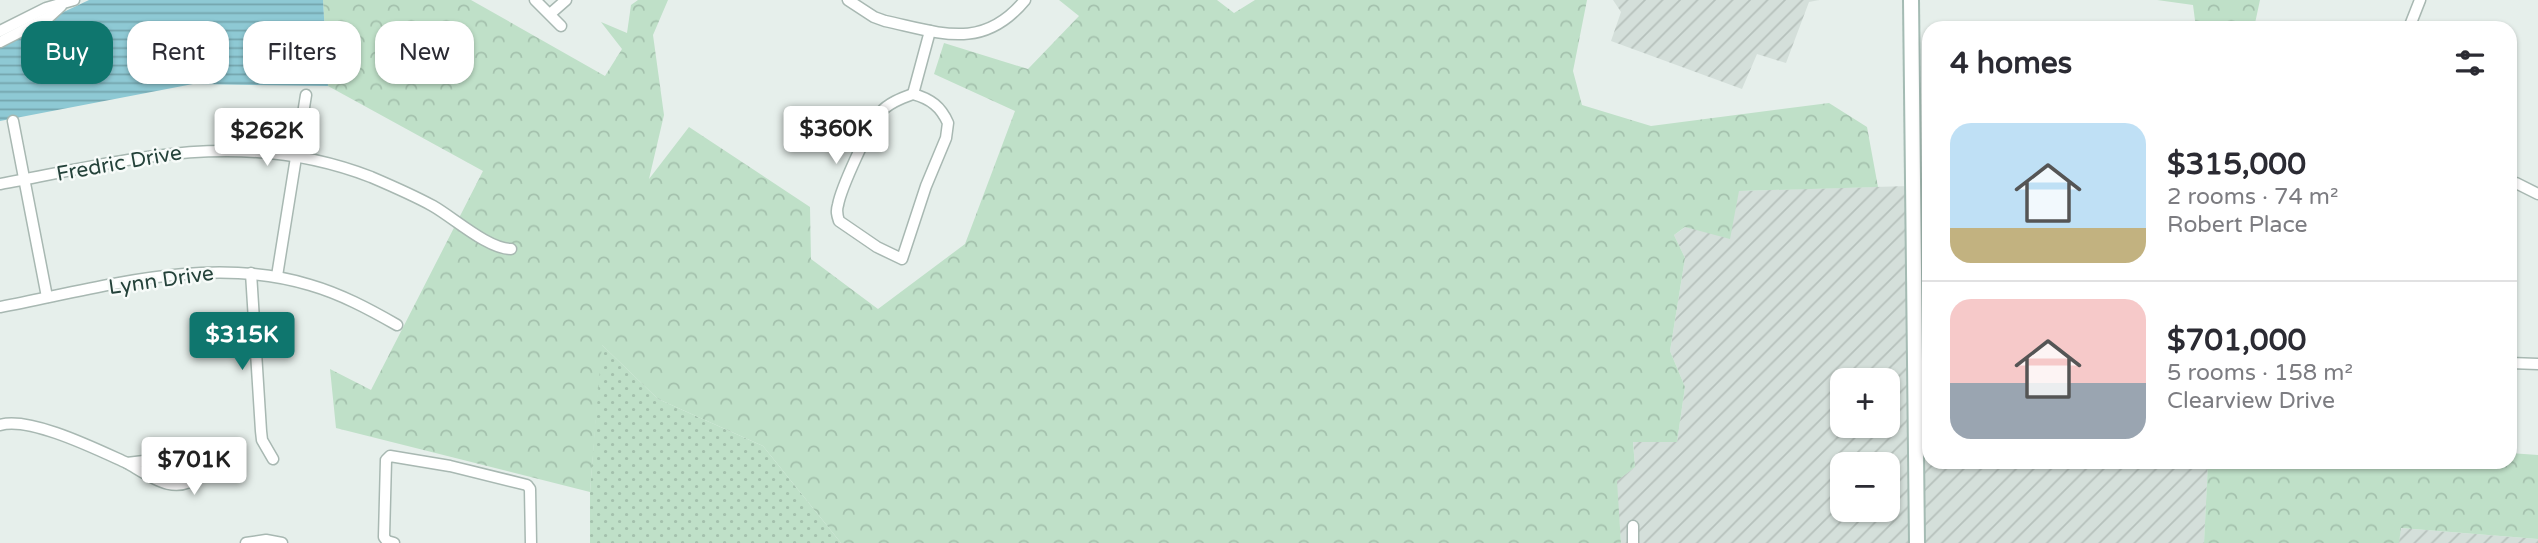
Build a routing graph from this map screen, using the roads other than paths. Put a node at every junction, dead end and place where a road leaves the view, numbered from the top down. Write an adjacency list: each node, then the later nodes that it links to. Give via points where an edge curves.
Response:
1 (74, 0): 8 (street)
2 (535, 0): 9 (street)
3 (566, 0): 9 (street)
4 (848, 0): 13 (street, via 874,17)
5 (1025, 0): 13 (street, via 984,32 964,36)
6 (1911, 0): 40 (street)
7 (2420, 0): 10 (street)
8 (62, 5): 12 (street); 14 (street)
9 (550, 14): 11 (street)
10 (2412, 21)
11 (561, 26)
12 (0, 31)
13 (930, 31): 15 (street)
14 (0, 43)
15 (914, 94): 15 (street, via 881,112 848,178 836,214 839,221 877,247 902,259 948,123 930,100)
16 (306, 95): 18 (street)
17 (13, 121): 19 (street)
18 (296, 157): 19 (street, Fredric Drive, via 192,150); 23 (street, Fredric Drive, via 387,183 486,241); 25 (street)
19 (24, 180): 20 (street, Fredric Drive); 26 (street)
20 (0, 184)
21 (2517, 184): 22 (street)
22 (2538, 194)
23 (512, 249)
24 (251, 273): 25 (street, Lynn Drive); 26 (street, Lynn Drive, via 185,273); 32 (street, via 262,440)
25 (276, 276): 28 (street, Lynn Drive, via 334,293)
26 (47, 297): 27 (street, Lynn Drive)
27 (0, 307)
28 (397, 325)
29 (2517, 363): 30 (street)
30 (2538, 364)
31 (0, 425): 33 (street, via 24,423)
32 (273, 459)
33 (127, 463): 33 (street, via 171,486 199,478 204,468 201,458 194,455)
34 (1633, 526): 39 (street)
35 (246, 543): 36 (street)
36 (282, 543)
37 (394, 543): 38 (street, via 384,537 386,460 390,456 527,485)
38 (531, 543)
39 (1633, 543)
40 (1917, 543)

